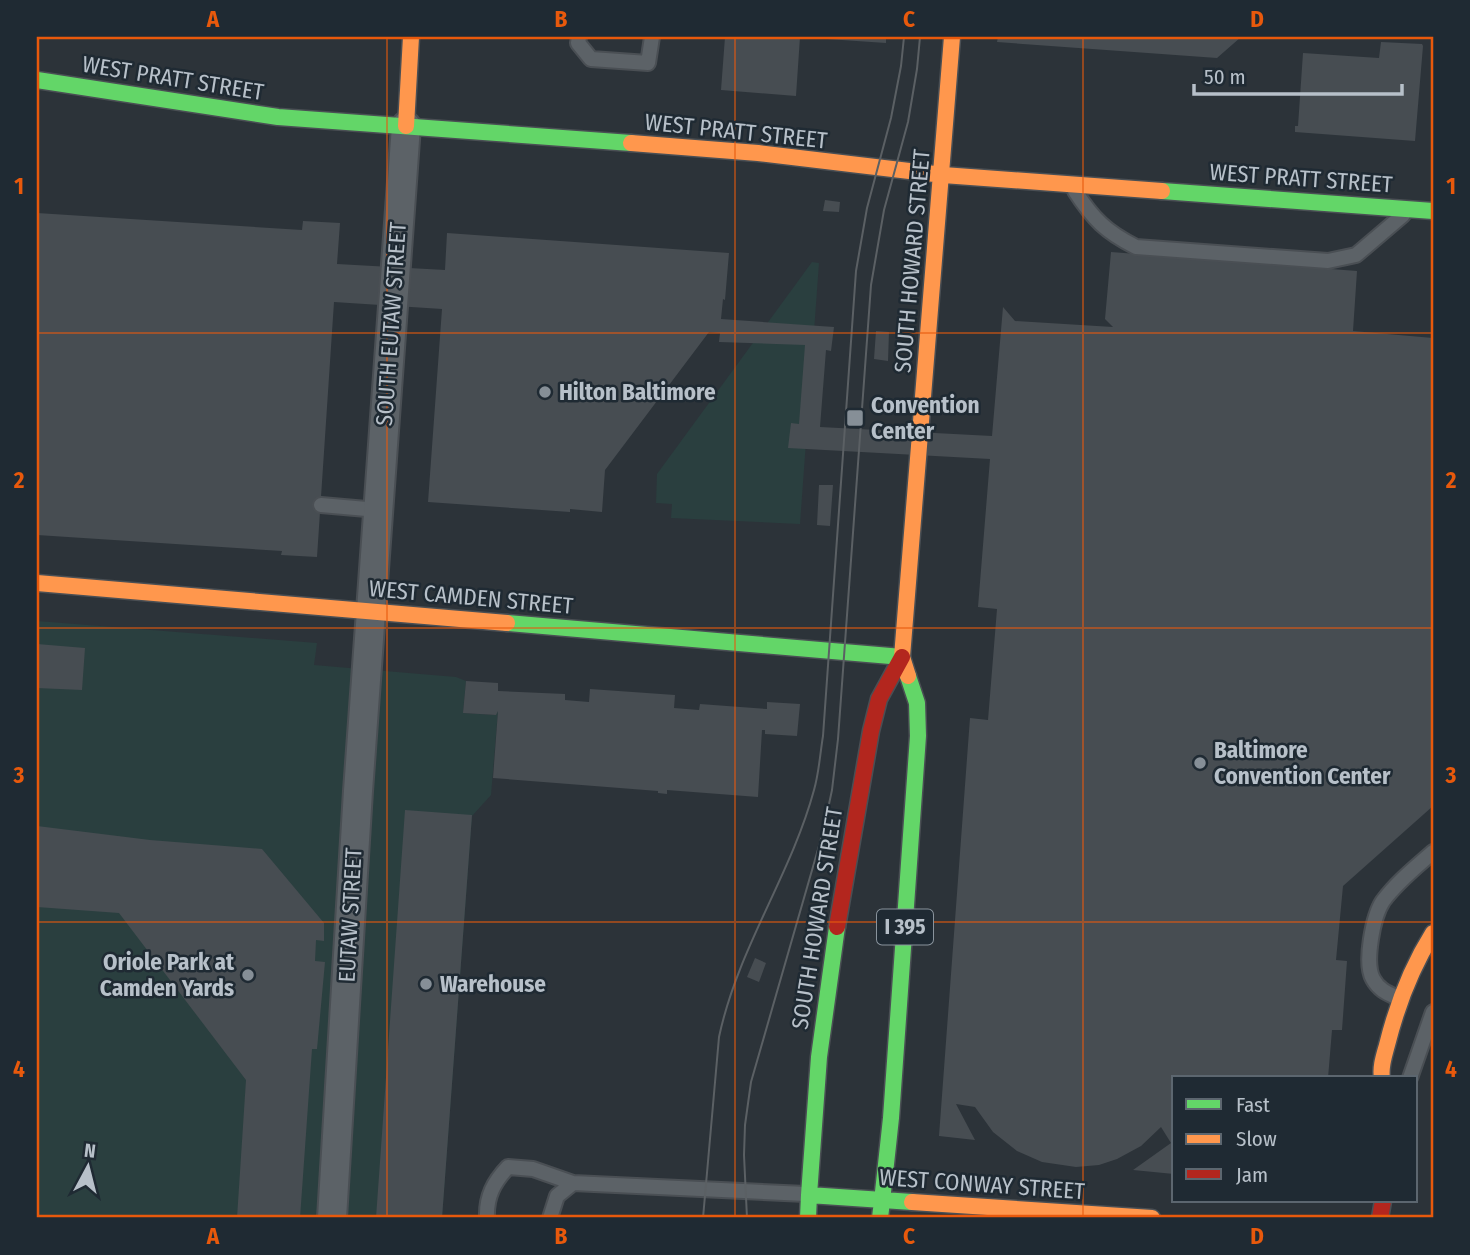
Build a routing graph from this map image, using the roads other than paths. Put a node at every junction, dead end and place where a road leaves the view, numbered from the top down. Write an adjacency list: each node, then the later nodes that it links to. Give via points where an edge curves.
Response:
1 (411, 37): 6 (main road, SOUTH EUTAW STREET)
2 (579, 37): 3 (lane, via 578,43 591,60 648,63)
3 (652, 37)
4 (952, 37): 7 (main road, SOUTH HOWARD STREET)
5 (37, 80): 6 (main road, WEST PRATT STREET, via 216,110)
6 (406, 126): 7 (main road, WEST PRATT STREET, via 758,153); 12 (street, SOUTH EUTAW STREET)
7 (943, 175): 8 (main road, WEST PRATT STREET); 15 (main road, SOUTH HOWARD STREET)
8 (1070, 184): 9 (main road, WEST PRATT STREET); 9 (lane, via 1093,218 1136,247 1328,261 1356,255)
9 (1410, 209): 10 (main road, WEST PRATT STREET)
10 (1433, 210)
11 (321, 505): 12 (lane)
12 (378, 510): 14 (street, SOUTH EUTAW STREET)
13 (37, 583): 14 (main road, WEST CAMDEN STREET)
14 (371, 611): 15 (main road, WEST CAMDEN STREET); 25 (street, EUTAW STREET)
15 (902, 657): 23 (main road, SOUTH HOWARD STREET, via 878,699 830,966); 24 (main road, SOUTH HOWARD STREET / I 395, via 917,703 918,736)
16 (1433, 852): 18 (lane, via 1382,903 1375,925 1369,954 1371,976 1382,991)
17 (1433, 933): 18 (main road)
18 (1401, 1000): 20 (main road, via 1392,1020)
19 (1433, 1012): 21 (lane)
20 (1382, 1076)
21 (1411, 1076)
22 (573, 1183): 23 (lane); 26 (lane, via 533,1169 508,1167 494,1182); 27 (lane, via 556,1196)
23 (809, 1195): 24 (main road, WEST CONWAY STREET); 28 (main road, SOUTH HOWARD STREET)
24 (882, 1201): 29 (main road, I 395); 30 (main road, WEST CONWAY STREET)
25 (332, 1218)
26 (486, 1218)
27 (550, 1218)
28 (808, 1218)
29 (880, 1218)
30 (1152, 1218)

